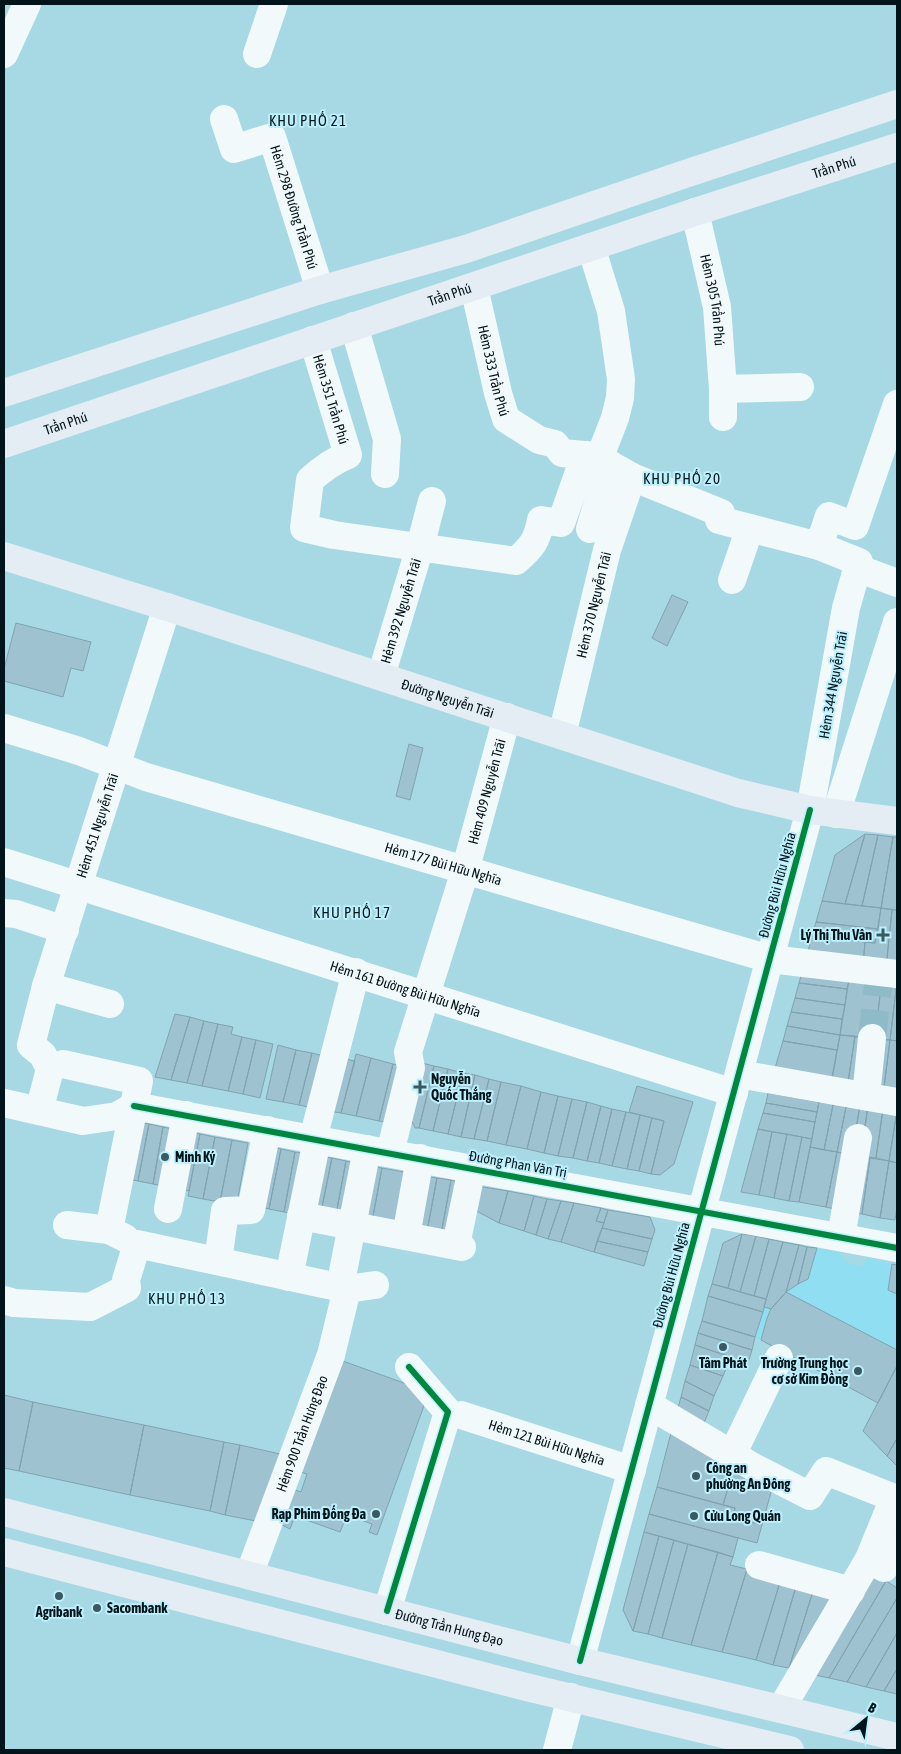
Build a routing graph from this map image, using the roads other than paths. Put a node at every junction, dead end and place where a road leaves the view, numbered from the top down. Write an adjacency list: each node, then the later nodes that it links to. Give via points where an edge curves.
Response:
1 (27, 4): 3 (street)
2 (274, 4): 4 (street)
3 (4, 54)
4 (257, 54)
5 (897, 104): 8 (main road)
6 (224, 119): 12 (street, Hẻm 298 Đường Trần Phú, via 234,150 272,137)
7 (897, 147): 9 (main road, Trần Phú)
8 (577, 211): 10 (main road); 12 (main road, via 466,249)
9 (695, 212): 10 (main road, Trần Phú); 16 (street, Hẻm 305 Trần Phú, via 717,307)
10 (591, 247): 11 (main road, Trần Phú); 23 (street, via 611,311 620,379 618,404)
11 (474, 287): 13 (main road, Trần Phú); 23 (street, Hẻm 333 Trần Phú, via 506,419 539,440)
12 (320, 290): 17 (main road)
13 (354, 326): 14 (main road, Trần Phú); 24 (street, via 387,439)
14 (313, 340): 21 (main road, Trần Phú); 27 (street, Hẻm 351 Trần Phú, via 348,455 321,469 310,480)
15 (800, 387): 16 (street)
16 (723, 389): 19 (street, Hẻm 305 Trần Phú)
17 (4, 393)
18 (897, 404): 30 (street, via 855,526 829,516)
19 (723, 417)
20 (625, 420): 23 (street)
21 (4, 444)
22 (527, 450): 23 (street)
23 (600, 462): 28 (street, Hẻm 333 Trần Phú, via 721,513 719,520); 29 (street); 31 (street, Hẻm 392 Nguyễn Trãi, via 562,523 541,520 538,537 531,549 516,561); 41 (street, Hẻm 370 Nguyễn Trãi, via 607,550)
24 (385, 474)
25 (432, 501): 31 (street, Hẻm 392 Nguyễn Trãi)
26 (794, 521): 30 (street)
27 (304, 528): 31 (street, Hẻm 392 Nguyễn Trãi)
28 (750, 528): 30 (street); 34 (street)
29 (590, 529)
30 (821, 539): 33 (street)
31 (420, 547): 38 (street, Hẻm 392 Nguyễn Trãi)
32 (4, 556): 36 (main road, Đường Nguyễn Trãi)
33 (858, 565): 35 (street); 43 (street, Hẻm 344 Nguyễn Trãi, via 846,608)
34 (732, 580)
35 (897, 583)
36 (167, 607): 38 (main road, Đường Nguyễn Trãi); 42 (street, Hẻm 451 Nguyễn Trãi)
37 (897, 622): 43 (street)
38 (380, 676): 39 (main road, Đường Nguyễn Trãi)
39 (507, 718): 41 (main road, Đường Nguyễn Trãi); 46 (street, Hẻm 409 Nguyễn Trãi)
40 (4, 728): 42 (street, Hẻm 177 Bùi Hữu Nghĩa)
41 (562, 735): 43 (main road, Đường Nguyễn Trãi, via 730,790)
42 (117, 766): 46 (street, Hẻm 177 Bùi Hữu Nghĩa, via 146,778); 47 (street, Hẻm 451 Nguyễn Trãi)
43 (823, 812): 44 (main road, Đường Nguyễn Trãi); 50 (street, Đường Bùi Hữu Nghĩa)
44 (897, 821)
45 (4, 862): 47 (street, Hẻm 161 Đường Bùi Hữu Nghĩa)
46 (465, 871): 50 (street, Hẻm 177 Bùi Hữu Nghĩa); 54 (street, Hẻm 409 Nguyễn Trãi)
47 (78, 886): 49 (street, Hẻm 451 Nguyễn Trãi); 51 (street, Hẻm 161 Đường Bùi Hữu Nghĩa)
48 (4, 913): 49 (street)
49 (65, 930): 53 (street, Hẻm 451 Nguyễn Trãi)
50 (770, 959): 52 (street, Hẻm 177 Bùi Hữu Nghĩa); 58 (street, Đường Bùi Hữu Nghĩa)
51 (356, 972): 54 (street, Hẻm 161 Đường Bùi Hữu Nghĩa); 67 (street)
52 (886, 974)
53 (46, 986): 55 (street); 63 (street, Hẻm 451 Nguyễn Trãi, via 31,1045 43,1055 50,1069)
54 (426, 995): 58 (street, Hẻm 161 Đường Bùi Hữu Nghĩa); 68 (street, Hẻm 409 Nguyễn Trãi, via 409,1050 411,1068)
55 (110, 1004)
56 (872, 1038): 59 (street)
57 (63, 1064): 62 (street, via 139,1081)
58 (736, 1083): 59 (street, Hẻm 161 Đường Bùi Hữu Nghĩa); 72 (street, Đường Bùi Hữu Nghĩa)
59 (866, 1096): 60 (street, Hẻm 161 Đường Bùi Hữu Nghĩa)
60 (897, 1102)
61 (4, 1103): 63 (street)
62 (134, 1106): 63 (street, via 117,1116 83,1121); 64 (street, Đường Phan Văn Trị); 76 (street)
63 (39, 1111)
64 (186, 1116): 65 (street, Đường Phan Văn Trị); 71 (street)
65 (267, 1130): 67 (street, Đường Phan Văn Trị); 81 (street, via 251,1210 225,1212)
66 (858, 1138): 78 (street)
67 (315, 1139): 68 (street, Đường Phan Văn Trị); 73 (street)
68 (379, 1151): 69 (street, Đường Phan Văn Trị); 75 (street, Hẻm 409 Nguyễn Trãi)
69 (420, 1158): 70 (street, Đường Phan Văn Trị); 77 (street)
70 (472, 1168): 72 (street, Đường Phan Văn Trị); 77 (street, via 459,1246)
71 (168, 1209)
72 (702, 1210): 78 (street, Đường Phan Văn Trị); 88 (street, Đường Bùi Hữu Nghĩa)
73 (301, 1216): 75 (street); 82 (street)
74 (66, 1225): 76 (street)
75 (352, 1226): 77 (street); 84 (street, Hẻm 900 Trần Hưng Đạo)
76 (110, 1230): 80 (street)
77 (406, 1236)
78 (841, 1237): 79 (street, Đường Phan Văn Trị)
79 (896, 1241)
80 (137, 1244): 81 (street); 85 (street, via 126,1280 127,1288 90,1307)
81 (218, 1262): 82 (street)
82 (289, 1276): 84 (street)
83 (375, 1285): 84 (street)
84 (344, 1288): 97 (street, Hẻm 900 Trần Hưng Đạo, via 331,1356)
85 (4, 1300)
86 (779, 1358): 90 (street)
87 (409, 1367): 99 (street, via 448,1412)
88 (649, 1405): 90 (street); 91 (street, Đường Bùi Hữu Nghĩa)
89 (461, 1415): 91 (street, Hẻm 121 Bùi Hữu Nghĩa)
90 (732, 1455): 95 (street, via 810,1496 826,1471 894,1498)
91 (632, 1470): 100 (street, Đường Bùi Hữu Nghĩa)
92 (4, 1512): 97 (main road, Đường Trần Hưng Đạo)
93 (897, 1545): 95 (street, via 884,1568)
94 (4, 1552): 101 (main road)
95 (869, 1560): 98 (street)
96 (759, 1566): 98 (street)
97 (249, 1575): 99 (main road, Đường Trần Hưng Đạo)
98 (851, 1590): 102 (street)
99 (387, 1611): 100 (main road, Đường Trần Hưng Đạo)
100 (580, 1661): 101 (main road); 102 (main road, Đường Trần Hưng Đạo)
101 (571, 1698): 104 (street); 105 (main road)
102 (781, 1710): 103 (main road, Đường Trần Hưng Đạo)
103 (897, 1737)
104 (558, 1750)
105 (790, 1750)

